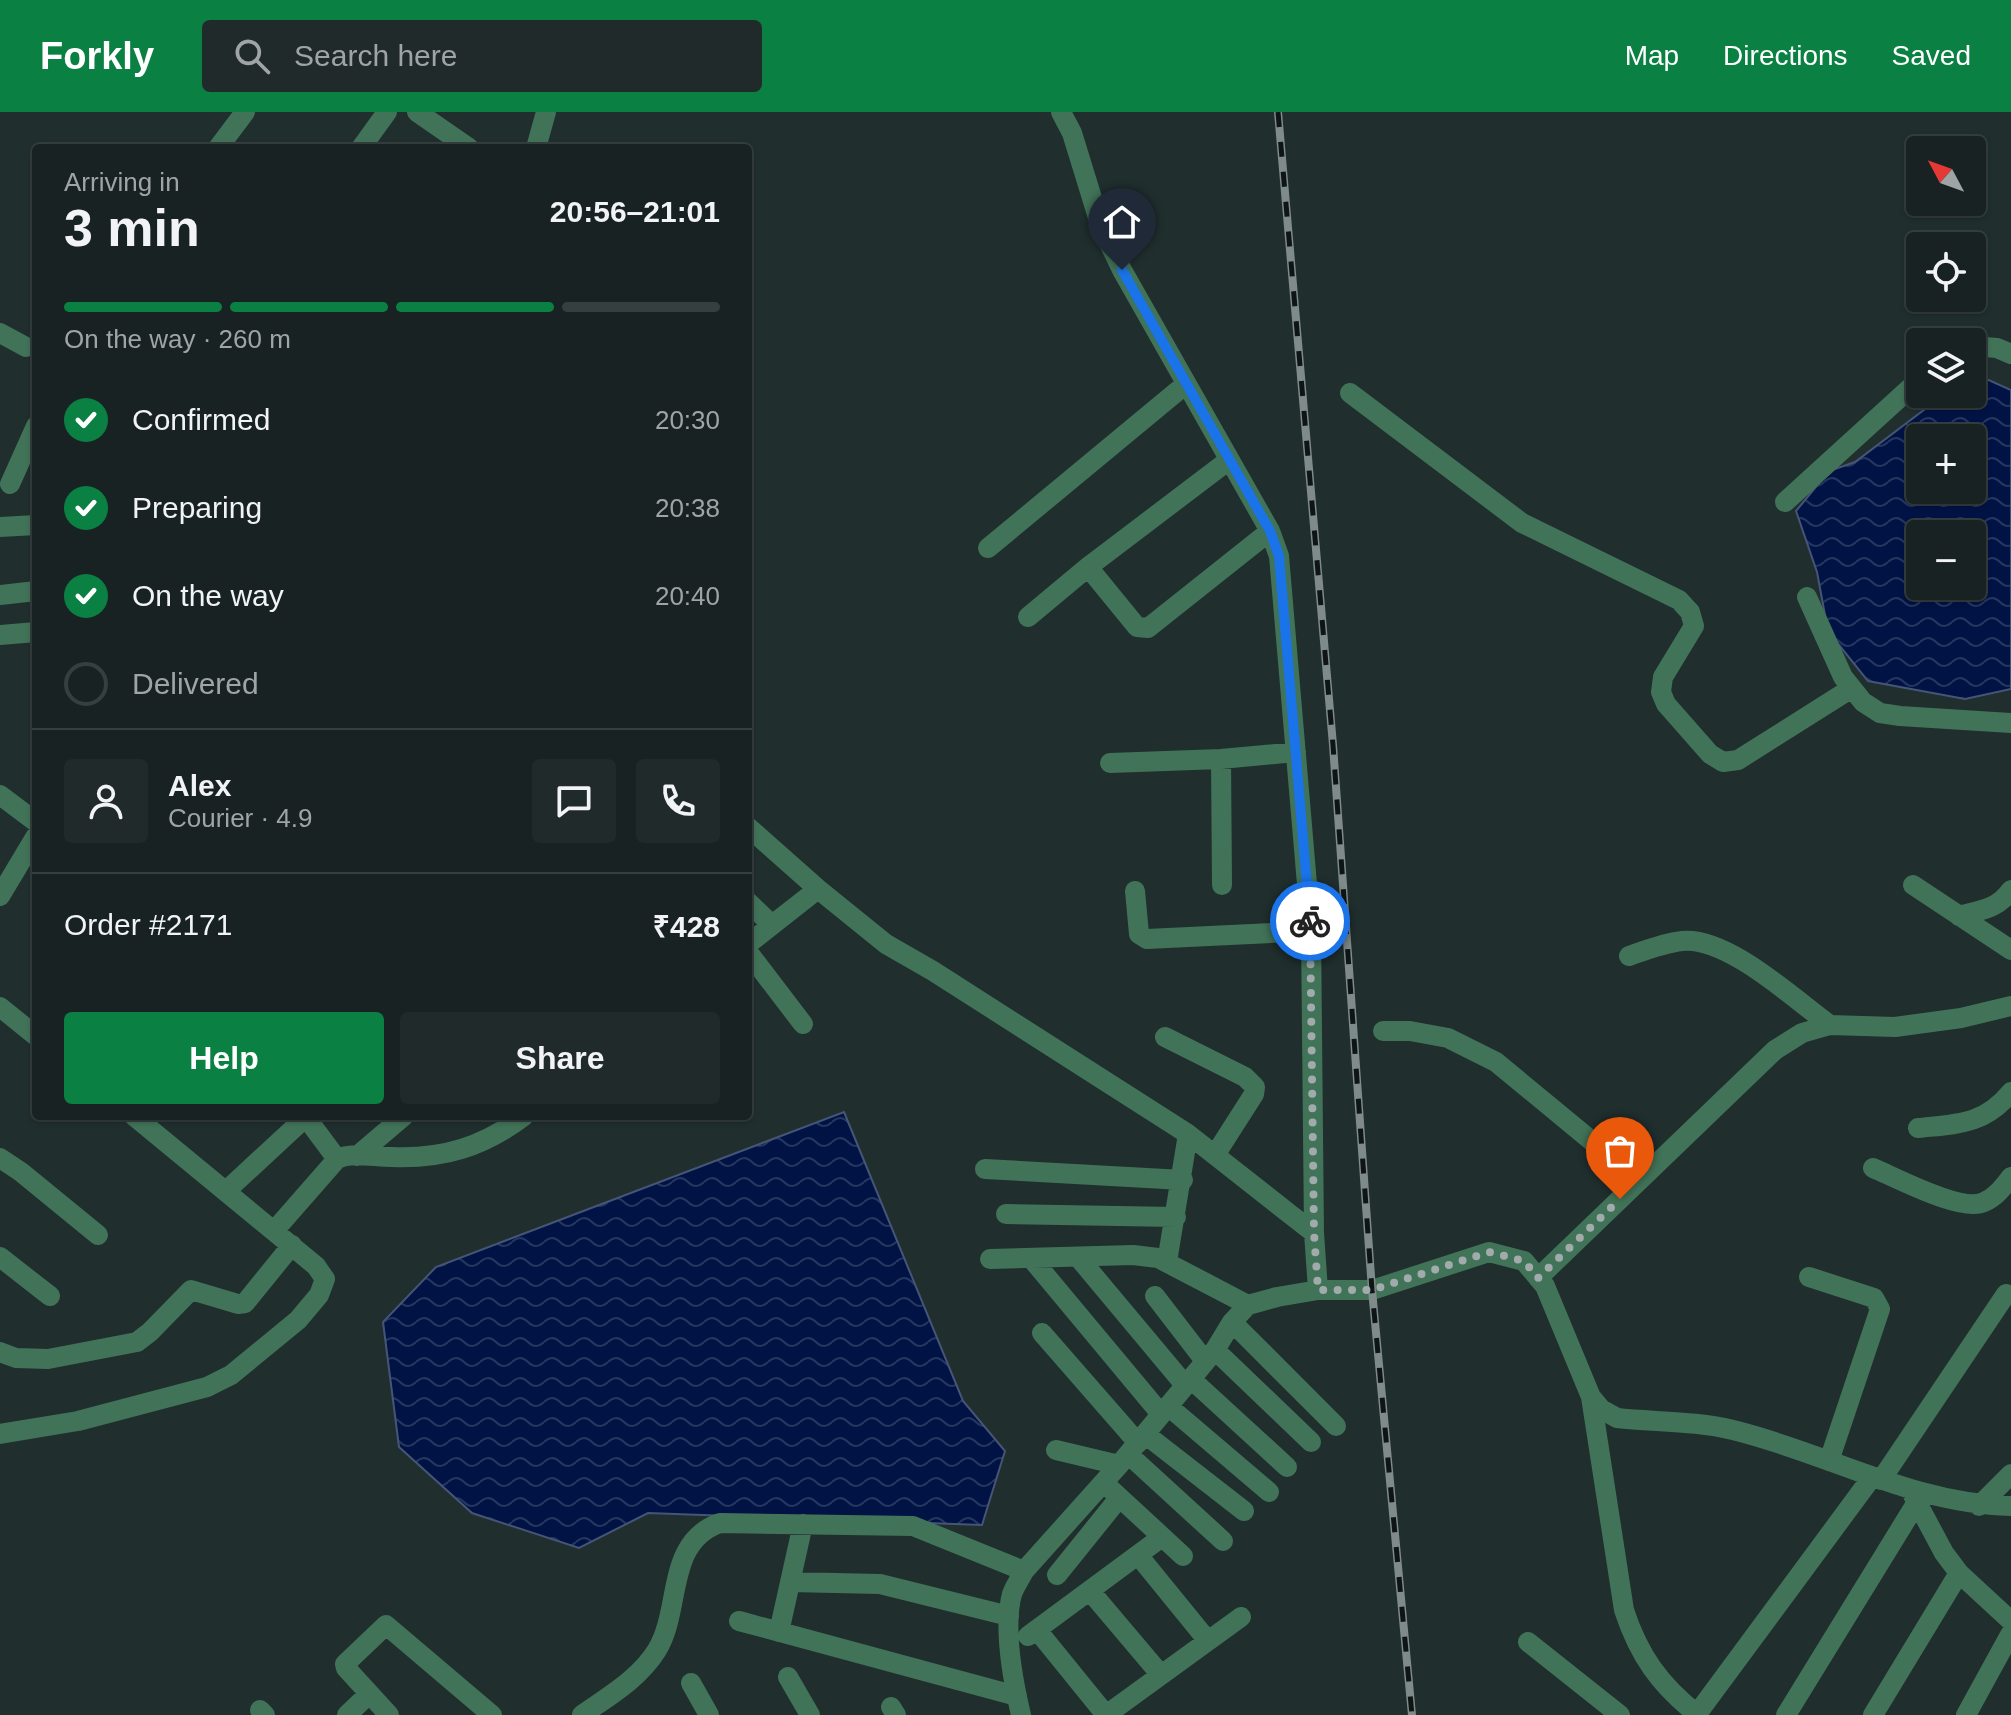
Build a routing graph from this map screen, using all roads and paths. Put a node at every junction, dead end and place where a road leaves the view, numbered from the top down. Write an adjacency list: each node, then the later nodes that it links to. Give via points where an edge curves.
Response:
1 (245, 112): 6 (street)
2 (387, 112): 7 (street)
3 (417, 112): 8 (street)
4 (546, 112): 9 (street)
5 (1061, 112): 14 (street, via 1100,224)
6 (221, 144)
7 (364, 144)
8 (463, 144)
9 (537, 144)
10 (0, 333): 11 (street)
11 (26, 347)
12 (1986, 347): 13 (street)
13 (2011, 354)
14 (1186, 384): 18 (street); 24 (street)
15 (1906, 392): 20 (street)
16 (1350, 393): 32 (street, via 1522,523 1679,600 1694,626 1663,677 1661,692 1710,754 1723,762 1738,760)
17 (32, 435): 19 (street)
18 (1229, 460): 23 (street); 25 (street)
19 (10, 484)
20 (1785, 502)
21 (32, 525): 22 (street)
22 (0, 527)
23 (1270, 531): 25 (street, via 1148,628 1137,627); 34 (street, via 1279,556)
24 (988, 548)
25 (1088, 567): 29 (street)
26 (32, 591): 27 (street)
27 (0, 595)
28 (1807, 597): 32 (street)
29 (1028, 617)
30 (32, 632): 31 (street)
31 (0, 635)
32 (1852, 688): 33 (street, via 1880,713)
33 (2011, 723)
34 (1296, 752): 35 (street); 50 (street)
35 (1221, 759): 36 (street); 41 (street)
36 (1110, 763)
37 (0, 795): 38 (street)
38 (32, 819)
39 (752, 831): 43 (street)
40 (32, 843): 46 (street)
41 (1222, 885)
42 (1913, 885): 48 (street)
43 (818, 889): 49 (street); 69 (street, via 899,953)
44 (2011, 890): 48 (street, via 1994,907)
45 (1135, 891): 50 (street, via 1139,934 1147,939)
46 (0, 896)
47 (752, 906): 49 (street)
48 (1959, 916): 52 (street)
49 (772, 925): 51 (street)
50 (1311, 931): 82 (street)
51 (752, 941)
52 (2011, 950)
53 (1629, 956): 58 (street, via 1684,941 1711,944 1732,953)
54 (752, 957): 57 (street)
55 (0, 1007): 59 (street)
56 (2009, 1011): 58 (street, via 1895,1027)
57 (803, 1024)
58 (1830, 1025): 77 (street, via 1802,1033 1775,1050)
59 (32, 1029)
60 (1383, 1031): 77 (street, via 1448,1038 1496,1062)
61 (1165, 1037): 70 (street, via 1255,1087)
62 (2011, 1092): 68 (street, via 1969,1123)
63 (302, 1120): 78 (street)
64 (310, 1120): 71 (street)
65 (398, 1120): 71 (street)
66 (518, 1120): 71 (street, via 489,1139 447,1155)
67 (157, 1123): 78 (street)
68 (1918, 1128)
69 (1188, 1134): 70 (street); 76 (street)
70 (1215, 1155): 82 (street)
71 (347, 1157): 81 (street)
72 (0, 1158): 83 (street)
73 (1873, 1168): 75 (street, via 1964,1206 1984,1203)
74 (985, 1169): 76 (street)
75 (2011, 1177)
76 (1183, 1180): 80 (street)
77 (1639, 1180): 91 (street)
78 (226, 1191): 81 (street)
79 (1006, 1214): 80 (street)
80 (1176, 1217): 89 (street)
81 (274, 1231): 84 (street)
82 (1314, 1233): 92 (street)
83 (98, 1235)
84 (292, 1245): 99 (street, via 245,1303 191,1290 137,1342 48,1359); 105 (street, via 325,1279 319,1295 298,1320 231,1375 207,1387 92,1417)
85 (0, 1257): 94 (street)
86 (1078, 1257): 87 (street); 89 (street, via 1133,1255); 101 (street)
87 (1031, 1258): 88 (street); 103 (street)
88 (990, 1259)
89 (1167, 1262): 96 (street)
90 (1809, 1277): 109 (street, via 1874,1298 1880,1309)
91 (1538, 1278): 92 (street, via 1524,1261 1489,1252 1372,1290); 102 (street)
92 (1318, 1290): 96 (street)
93 (2006, 1294): 112 (street)
94 (50, 1296)
95 (1155, 1296): 100 (street)
96 (1248, 1305): 97 (street)
97 (1232, 1322): 100 (street); 104 (street)
98 (1042, 1333): 107 (street)
99 (0, 1352)
100 (1210, 1356): 101 (street); 106 (street)
101 (1188, 1382): 103 (street); 110 (street)
102 (1591, 1397): 109 (street, via 1617,1418 1732,1430); 145 (street, via 1624,1610 1651,1669)
103 (1165, 1410): 107 (street); 114 (street)
104 (1336, 1426)
105 (0, 1434)
106 (1311, 1442)
107 (1133, 1449): 108 (street); 113 (street); 119 (street); 122 (street)
108 (1056, 1450)
109 (1829, 1461): 112 (street)
110 (1287, 1467)
111 (2011, 1474): 117 (street)
112 (1876, 1478): 115 (street); 145 (street)
113 (1104, 1483): 116 (street); 125 (street)
114 (1269, 1492)
115 (1914, 1496): 117 (street); 126 (street); 153 (street)
116 (1119, 1498): 121 (street); 127 (street)
117 (1979, 1506): 118 (street)
118 (2011, 1506)
119 (1244, 1511)
120 (803, 1524): 125 (street, via 913,1526); 128 (street); 149 (street, via 720,1523 707,1528 686,1551 672,1615 643,1671)
121 (1162, 1537): 123 (street); 124 (street)
122 (1223, 1541)
123 (1138, 1555): 129 (street); 137 (street)
124 (1183, 1556)
125 (1024, 1571): 130 (street)
126 (1959, 1573): 133 (street); 154 (street)
127 (1057, 1575)
128 (790, 1582): 130 (street, via 880,1584); 135 (street)
129 (1090, 1591): 134 (street); 140 (street)
130 (1009, 1616): 139 (street)
131 (1241, 1617): 137 (street)
132 (739, 1621): 135 (street)
133 (2011, 1621)
134 (1037, 1630): 139 (street); 140 (street, via 1106,1715)
135 (779, 1632): 144 (street)
136 (2011, 1633): 155 (street)
137 (1208, 1641): 140 (street)
138 (1528, 1642): 152 (street)
139 (1011, 1646): 144 (street)
140 (1161, 1675)
141 (788, 1677): 151 (street)
142 (691, 1683): 150 (street)
143 (369, 1694): 146 (street); 147 (street); 148 (street, via 345,1664 386,1625)
144 (1019, 1706)
145 (1690, 1712)
146 (347, 1715)
147 (389, 1715)
148 (492, 1715)
149 (582, 1715)
150 (709, 1715)
151 (810, 1715)
152 (1620, 1715)
153 (1786, 1715)
154 (1873, 1715)
155 (1966, 1715)

